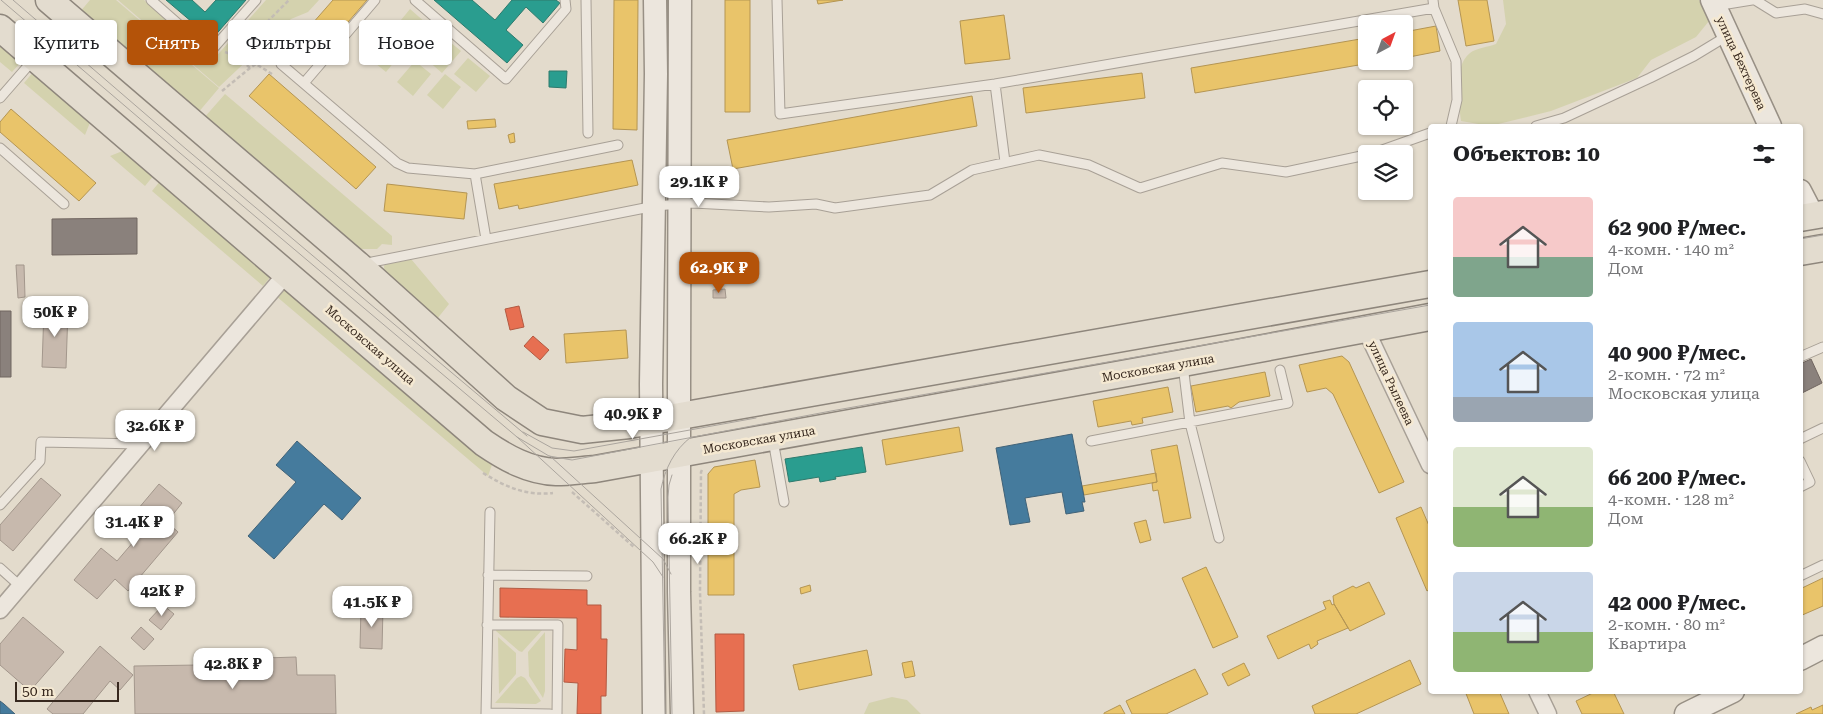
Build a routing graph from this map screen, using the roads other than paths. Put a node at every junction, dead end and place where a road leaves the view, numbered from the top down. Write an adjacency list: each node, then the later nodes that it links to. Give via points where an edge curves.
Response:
1 (49, 0): 43 (main road)
2 (151, 0): 3 (lane, via 210,52)
3 (256, 0)
4 (376, 0): 21 (lane)
5 (415, 0): 6 (lane, via 506,79 566,9)
6 (565, 0)
7 (586, 0): 27 (lane)
8 (656, 0): 38 (main road)
9 (680, 0): 36 (main road)
10 (777, 0): 22 (lane, via 780,114)
11 (1754, 0): 12 (lane); 14 (lane, via 1776,13 1805,9)
12 (1713, 3): 16 (main road, улица Бехтерева)
13 (1434, 4): 22 (lane); 24 (lane, via 1456,61 1457,100)
14 (1823, 14)
15 (0, 28): 17 (main road, Московская улица)
16 (1728, 36): 25 (lane, via 1650,78 1564,118); 26 (main road, улица Бехтерева)
17 (15, 42)
18 (29, 65): 23 (lane)
19 (41, 65): 44 (main road, Московская улица)
20 (282, 65): 21 (lane)
21 (304, 83): 34 (lane, via 408,168)
22 (995, 84): 33 (lane)
23 (0, 98)
24 (1451, 124)
25 (1543, 124)
26 (1769, 124)
27 (588, 132)
28 (1428, 134): 30 (lane)
29 (618, 145): 34 (lane)
30 (1396, 145)
31 (0, 148): 37 (lane)
32 (1358, 157): 33 (lane, via 1286,172 1222,163 1140,188 1088,165 1039,155)
33 (1005, 162): 36 (lane, via 972,170 930,195 835,208 816,204 768,207)
34 (475, 174): 40 (lane)
35 (1803, 197): 39 (main road)
36 (680, 203): 38 (lane); 52 (main road)
37 (64, 204)
38 (655, 206): 40 (lane); 53 (main road)
39 (1815, 221)
40 (486, 239): 43 (lane)
41 (1823, 248): 42 (main road)
42 (1803, 251)
43 (357, 264): 53 (main road, via 506,398 542,422 582,430)
44 (286, 274): 59 (street); 61 (main road, Московская улица, via 484,443 505,457 528,467 555,472)
45 (1428, 284): 52 (main road)
46 (1428, 317): 47 (main road, Московская улица)
47 (1364, 328): 50 (main road, Московская улица); 62 (street, улица Рылеева)
48 (1823, 348): 49 (lane)
49 (1803, 356)
50 (1183, 363): 54 (lane); 56 (main road, Московская улица)
51 (1280, 370): 54 (lane, via 1288,404)
52 (679, 416): 53 (main road); 60 (main road)
53 (652, 421): 61 (main road)
54 (1190, 423): 58 (lane); 68 (lane)
55 (1823, 428): 57 (lane)
56 (772, 437): 60 (main road, Московская улица); 65 (lane)
57 (1803, 438)
58 (1091, 441)
59 (141, 444): 66 (lane, via 41,442 40,461); 74 (street)
60 (679, 454): 61 (main road, Московская улица); 85 (main road)
61 (652, 459): 84 (main road)
62 (1428, 461)
63 (1803, 467): 64 (lane, via 1810,482)
64 (1803, 486)
65 (784, 502)
66 (0, 505)
67 (490, 512): 71 (lane)
68 (1219, 538)
69 (1823, 565): 72 (lane)
70 (0, 568): 74 (lane)
71 (488, 575): 73 (lane); 76 (lane)
72 (1803, 575)
73 (587, 576)
74 (20, 586): 75 (street)
75 (0, 610)
76 (487, 625): 81 (lane); 83 (lane, via 558,625)
77 (1823, 647): 78 (main road)
78 (1803, 657)
79 (1538, 694): 86 (street)
80 (1726, 694): 87 (main road)
81 (486, 714): 82 (lane)
82 (550, 714)
83 (558, 714)
84 (654, 714)
85 (682, 714)
86 (1548, 714)
87 (1686, 714)

